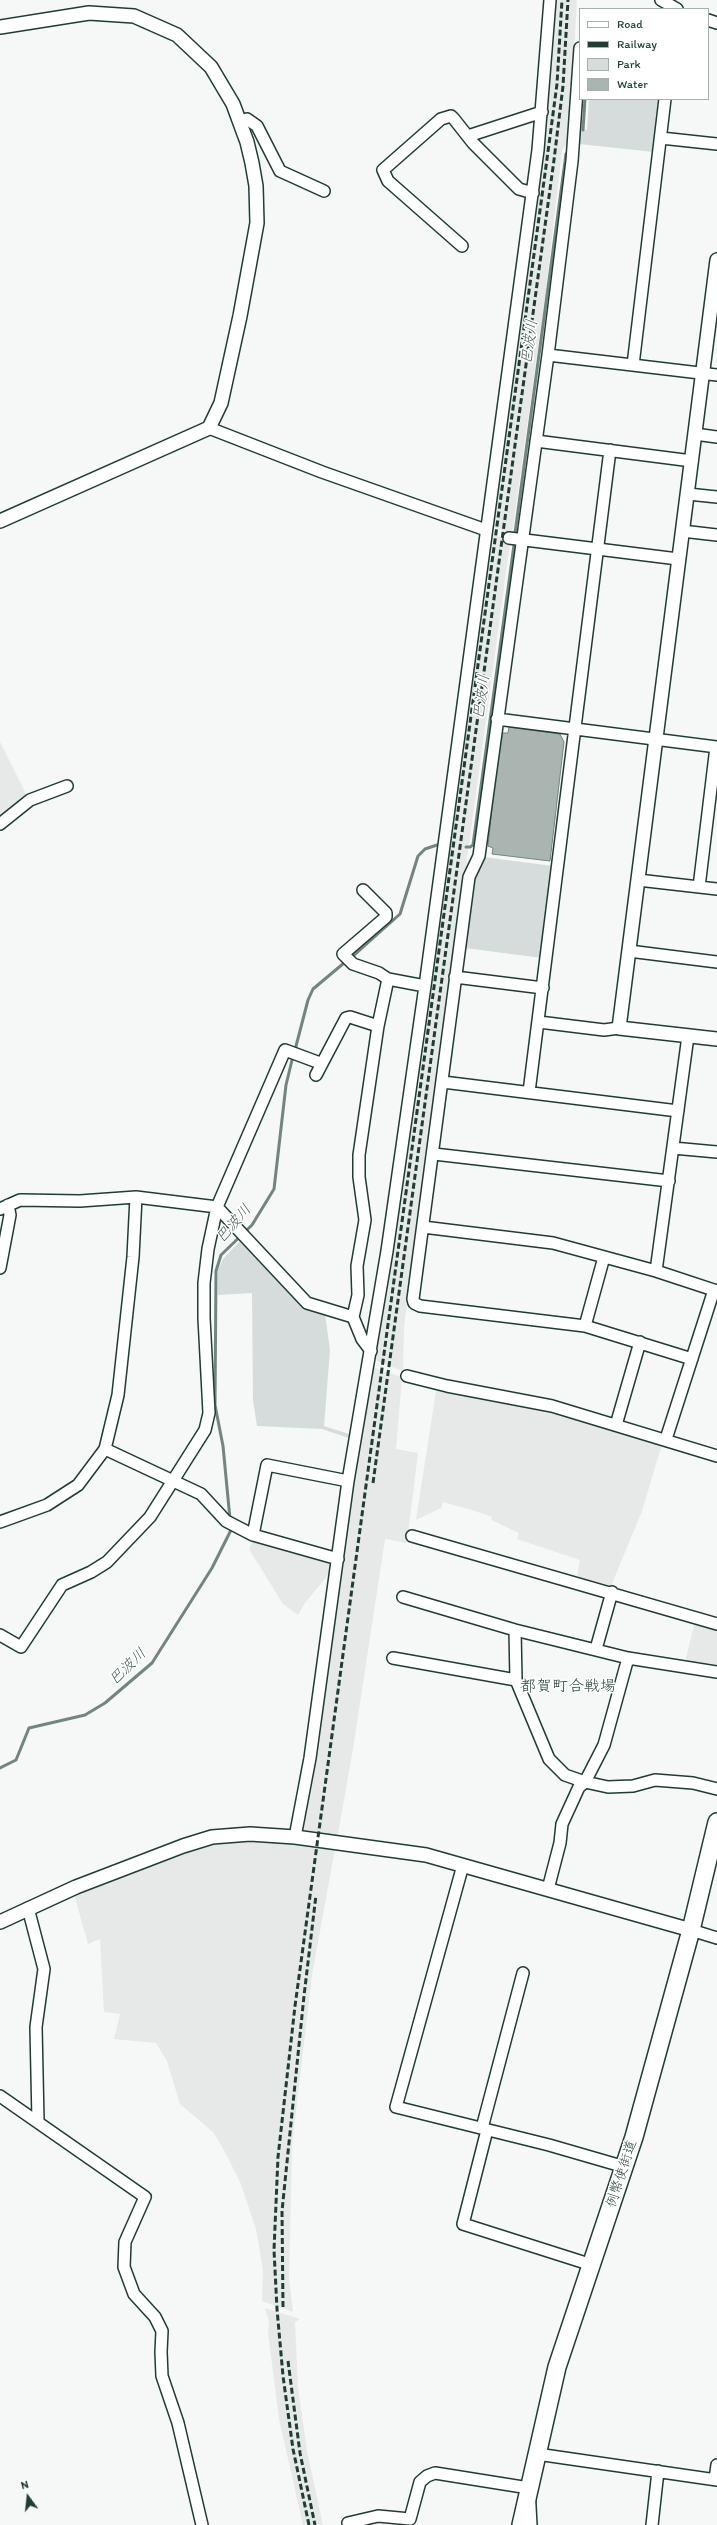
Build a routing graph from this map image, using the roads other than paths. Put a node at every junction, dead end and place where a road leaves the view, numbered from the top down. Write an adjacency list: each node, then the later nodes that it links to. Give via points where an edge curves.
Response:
1 (550, 0): 5 (street)
2 (0, 27): 6 (street, via 89,13 134,16 177,35 211,67)
3 (579, 62): 14 (street, via 572,161)
4 (665, 100): 8 (street)
5 (542, 112): 7 (street); 11 (street)
6 (240, 121): 10 (street, via 247,119 257,126 280,171); 18 (street, via 256,186 257,223 221,403)
7 (468, 136): 11 (street, via 519,189); 12 (street, via 454,119 446,116 383,170 388,181)
8 (661, 138): 9 (street); 15 (street)
9 (717, 144)
10 (324, 191)
11 (533, 192): 27 (street)
12 (462, 246)
13 (717, 260): 16 (street)
14 (548, 355): 15 (street); 21 (street)
15 (633, 365): 16 (street)
16 (703, 373): 17 (street); 19 (street)
17 (717, 375)
18 (209, 428): 26 (street); 27 (street, via 322,472)
19 (695, 434): 20 (street); 23 (street)
20 (717, 437)
21 (536, 441): 22 (street); 31 (street)
22 (610, 450): 23 (street); 32 (street)
23 (692, 460): 24 (street)
24 (688, 494): 25 (street); 28 (street)
25 (717, 497)
26 (0, 521)
27 (486, 530): 48 (street)
28 (682, 531): 29 (street); 33 (street)
29 (717, 535)
30 (509, 538): 31 (street)
31 (522, 540): 32 (street); 34 (street)
32 (597, 551): 33 (street); 35 (street)
33 (678, 559): 36 (street)
34 (498, 719): 35 (street); 46 (street, via 479,856 469,877)
35 (575, 729): 36 (street); 49 (street)
36 (655, 739): 37 (street); 40 (street)
37 (716, 747): 41 (street)
38 (67, 786): 39 (street, via 30,800)
39 (0, 824)
40 (638, 880): 41 (street); 44 (street)
41 (699, 887): 42 (street)
42 (717, 889)
43 (363, 890): 47 (street, via 386,913 386,917 344,954 353,964)
44 (629, 951): 45 (street); 52 (street)
45 (717, 962)
46 (455, 977): 49 (street); 57 (street)
47 (388, 979): 48 (street); 51 (street)
48 (425, 986): 75 (street)
49 (543, 988): 50 (street)
50 (539, 1022): 52 (street, via 604,1030); 58 (street)
51 (378, 1026): 55 (street, via 346,1018); 72 (street, via 359,1156 359,1177 366,1220 357,1266 358,1295)
52 (619, 1028): 53 (street)
53 (688, 1036): 54 (street); 59 (street)
54 (717, 1039)
55 (320, 1063): 56 (street); 66 (street, via 285,1050)
56 (316, 1075)
57 (443, 1082): 58 (street); 62 (street)
58 (529, 1092): 59 (street)
59 (678, 1112): 60 (street)
60 (673, 1148): 61 (street); 63 (street)
61 (717, 1152)
62 (434, 1154): 63 (street); 67 (street)
63 (669, 1181): 70 (street)
64 (136, 1197): 65 (street, via 80,1201 20,1200); 66 (street); 80 (street, via 133,1257 118,1395)
65 (4, 1207): 69 (street, via 10,1215)
66 (217, 1207): 72 (street, via 308,1303); 82 (street, via 204,1283 209,1413 205,1430)
67 (423, 1227): 68 (street, via 553,1243); 73 (street, via 413,1294 416,1305)
68 (604, 1257): 70 (street); 73 (street)
69 (0, 1268)
70 (656, 1271): 71 (street)
71 (716, 1291): 76 (street)
72 (353, 1317): 75 (street, via 362,1339)
73 (585, 1326): 74 (street)
74 (640, 1342): 76 (street); 78 (street)
75 (371, 1351): 83 (street)
76 (692, 1359): 79 (street)
77 (407, 1376): 78 (street, via 552,1406)
78 (616, 1425): 79 (street)
79 (666, 1439): 81 (street)
80 (105, 1449): 82 (street); 84 (street, via 78,1485 47,1505)
81 (717, 1456)
82 (174, 1481): 85 (street, via 200,1494 226,1521); 92 (street, via 150,1517 107,1562 59,1588 21,1647)
83 (348, 1481): 85 (street, via 267,1465); 87 (street)
84 (0, 1522)
85 (253, 1535): 87 (street)
86 (412, 1536): 88 (street)
87 (338, 1559): 101 (street, via 310,1758)
88 (612, 1592): 90 (street); 93 (street)
89 (403, 1597): 91 (street)
90 (717, 1624)
91 (515, 1630): 93 (street); 97 (street)
92 (0, 1635)
93 (596, 1649): 95 (street)
94 (394, 1658): 97 (street)
95 (628, 1658): 96 (street); 98 (street, via 604,1745)
96 (717, 1672)
97 (516, 1680): 98 (street, via 549,1759 565,1775)
98 (585, 1782): 99 (street, via 608,1787 633,1786 656,1780 693,1783); 103 (street, via 578,1787 562,1824 560,1843)
99 (717, 1789)
100 (717, 1822): 106 (main road, 例幣使街道)
101 (294, 1837): 102 (street, via 396,1850); 104 (street, via 237,1834 198,1840)
102 (463, 1865): 103 (street); 111 (street, via 396,2107)
103 (548, 1889): 106 (street)
104 (28, 1908): 105 (street); 110 (street, via 44,1969 36,2027)
105 (0, 1922)
106 (692, 1930): 107 (street); 112 (main road, 例幣使街道)
107 (717, 1938)
108 (523, 1972): 111 (street)
109 (0, 2096): 110 (street)
110 (38, 2121): 119 (street, via 145,2197 125,2242 124,2267 134,2294 154,2317 162,2331 162,2376 178,2423)
111 (484, 2129): 112 (street); 113 (street, via 463,2224)
112 (625, 2167): 113 (main road, 例幣使街道)
113 (592, 2265): 114 (main road, 例幣使街道, via 557,2367)
114 (537, 2454): 116 (street); 118 (main road, 例幣使街道)
115 (717, 2465): 117 (street)
116 (658, 2471): 117 (street); 123 (street)
117 (716, 2480)
118 (529, 2488): 120 (street, via 435,2473 420,2482 410,2519 378,2516 348,2523); 121 (main road, 例幣使街道); 122 (street)
119 (202, 2525)
120 (349, 2525)
121 (521, 2525)
122 (530, 2525)
123 (652, 2525)

